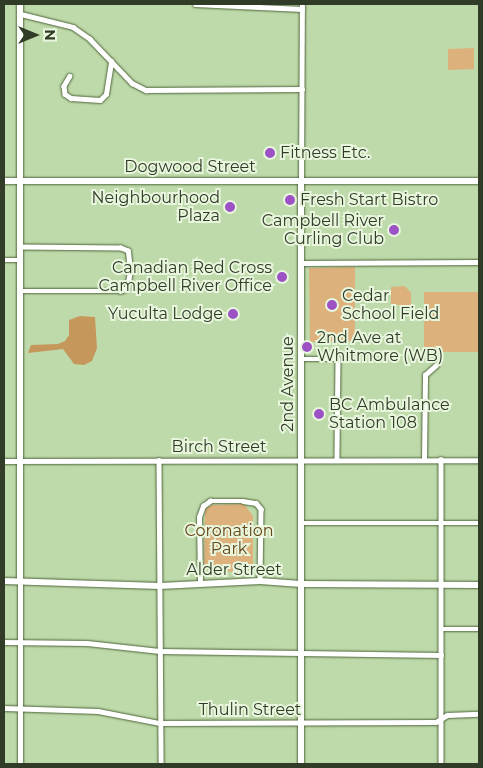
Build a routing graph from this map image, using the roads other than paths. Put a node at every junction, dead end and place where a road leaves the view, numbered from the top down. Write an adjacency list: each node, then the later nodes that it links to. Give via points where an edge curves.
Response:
1 (20, 4): 4 (street)
2 (195, 4): 3 (street)
3 (302, 6): 7 (street, 2nd Avenue)
4 (20, 14): 5 (street, via 73,27); 10 (street)
5 (111, 61): 6 (street, via 106,94 100,100 71,98 65,94 64,86); 7 (street, via 132,83 146,90)
6 (70, 76)
7 (302, 89): 8 (street, 2nd Avenue)
8 (301, 180): 10 (street, Dogwood Street); 11 (street, Dogwood Street); 16 (street, 2nd Avenue)
9 (4, 181): 10 (street, Dogwood Street)
10 (20, 181): 12 (street)
11 (479, 181)
12 (20, 247): 14 (street); 17 (street, via 121,248 128,251 130,271 127,288 120,291)
13 (4, 260): 14 (street)
14 (20, 260): 17 (street)
15 (479, 262): 16 (street)
16 (302, 263): 18 (street, 2nd Avenue)
17 (20, 291): 22 (street)
18 (301, 359): 24 (street, 2nd Avenue); 25 (street, via 338,359)
19 (436, 365): 26 (street, via 425,375)
20 (441, 459): 26 (street, Birch Street); 27 (street, Birch Street); 29 (street)
21 (4, 460): 22 (street, Birch Street)
22 (20, 460): 23 (street, Birch Street); 33 (street)
23 (159, 460): 24 (street, Birch Street); 38 (street)
24 (301, 460): 25 (street, Birch Street); 28 (street, 2nd Avenue)
25 (337, 460): 26 (street, Birch Street)
26 (424, 460)
27 (479, 460)
28 (301, 523): 29 (street); 35 (street, 2nd Avenue)
29 (441, 523): 30 (street); 36 (street)
30 (479, 523)
31 (260, 580): 34 (street, Alder Street); 34 (street, via 261,508 243,501 210,501 203,506 199,517); 35 (street, Alder Street)
32 (4, 581): 33 (street, Alder Street)
33 (20, 581): 38 (street, Alder Street); 42 (street)
34 (200, 582): 38 (street, Alder Street)
35 (301, 584): 36 (street, Alder Street); 44 (street, 2nd Avenue)
36 (441, 585): 37 (street, Alder Street); 39 (street)
37 (479, 585)
38 (160, 586): 43 (street)
39 (441, 629): 40 (street); 45 (street)
40 (479, 629)
41 (4, 642): 42 (street)
42 (20, 642): 43 (street, via 87,643); 47 (street)
43 (160, 651): 44 (street); 51 (street)
44 (301, 653): 45 (street); 50 (street, 2nd Avenue)
45 (441, 654): 49 (street)
46 (4, 708): 47 (street, Thulin Street)
47 (20, 708): 51 (street, Thulin Street, via 98,711); 52 (street)
48 (479, 714): 49 (street, Thulin Street, via 447,714)
49 (441, 719): 50 (street, Thulin Street, via 436,722); 55 (street)
50 (301, 722): 51 (street, Thulin Street); 54 (street, 2nd Avenue)
51 (160, 723): 53 (street)
52 (20, 764)
53 (161, 764)
54 (301, 764)
55 (441, 764)

